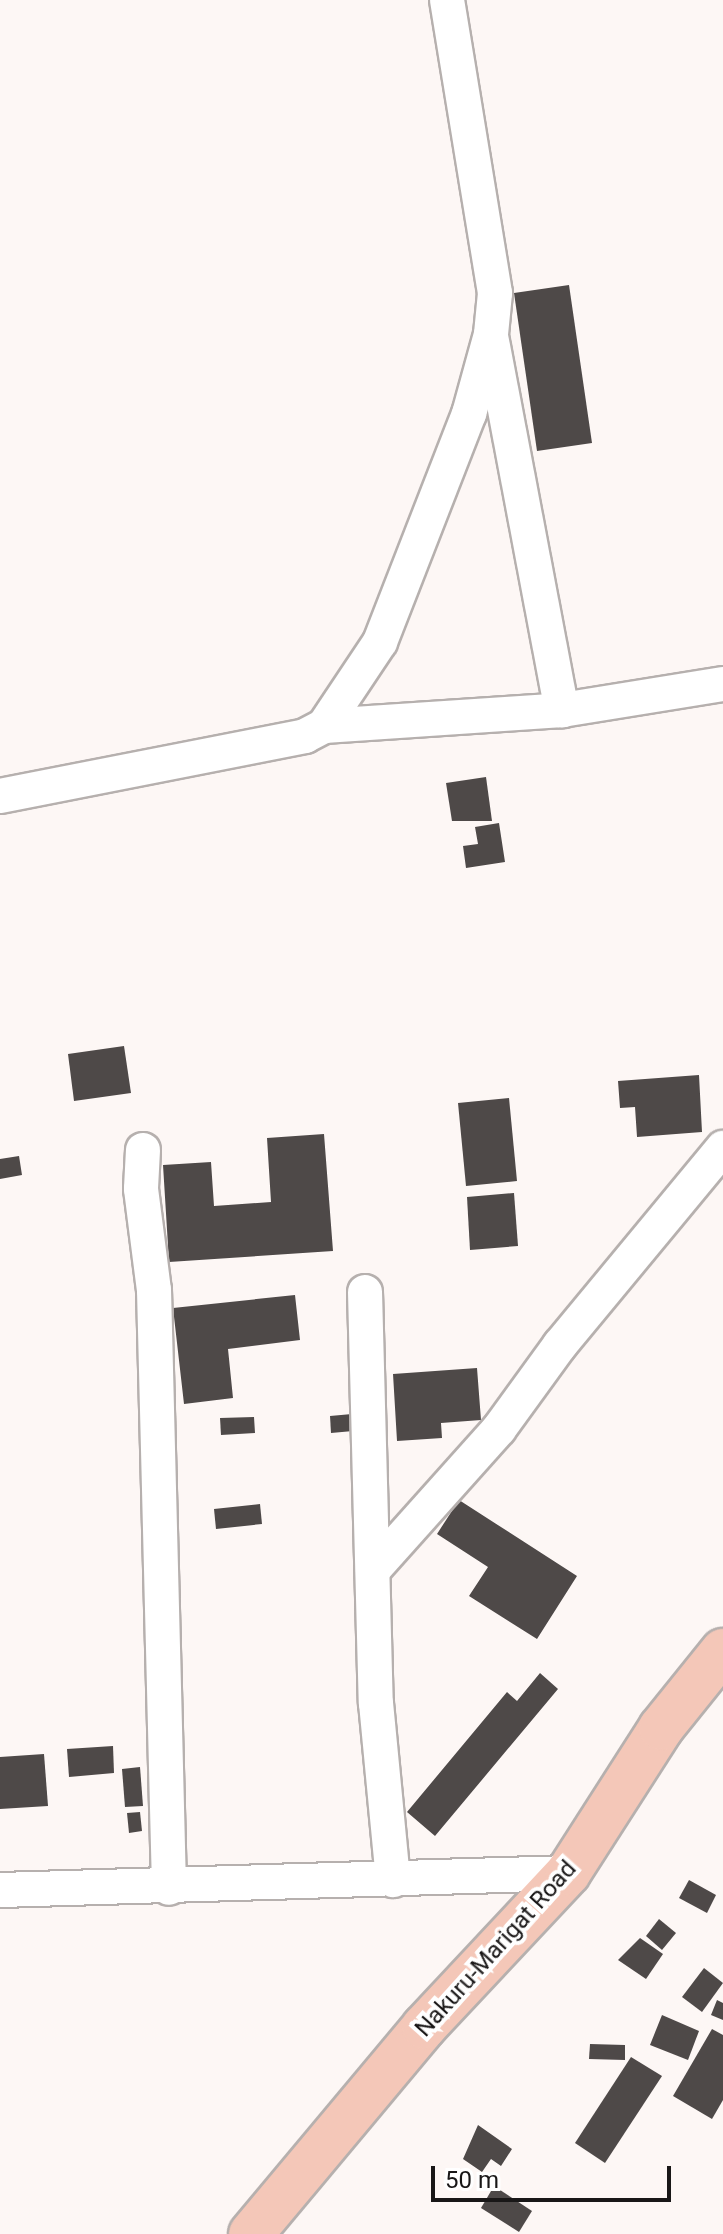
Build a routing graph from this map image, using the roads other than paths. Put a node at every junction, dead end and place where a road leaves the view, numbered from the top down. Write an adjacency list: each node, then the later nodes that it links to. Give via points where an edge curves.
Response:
1 (447, 0): 2 (street, via 495,293)
2 (491, 334): 4 (street); 5 (street, via 469,414 385,628)
3 (723, 684): 4 (street)
4 (562, 710): 5 (street)
5 (324, 726): 6 (street, via 279,743)
6 (0, 796)
7 (723, 1148): 10 (street, via 560,1345 499,1429)
8 (143, 1150): 14 (street, via 141,1189 154,1290)
9 (365, 1292): 10 (street)
10 (373, 1570): 13 (street, via 376,1703)
11 (723, 1651): 12 (main road, Nakuru-Marigat Road, via 661,1728)
12 (568, 1873): 13 (street); 16 (main road, Nakuru-Marigat Road, via 424,2027)
13 (393, 1880): 14 (street)
14 (169, 1888): 15 (street)
15 (0, 1890)
16 (251, 2234)

